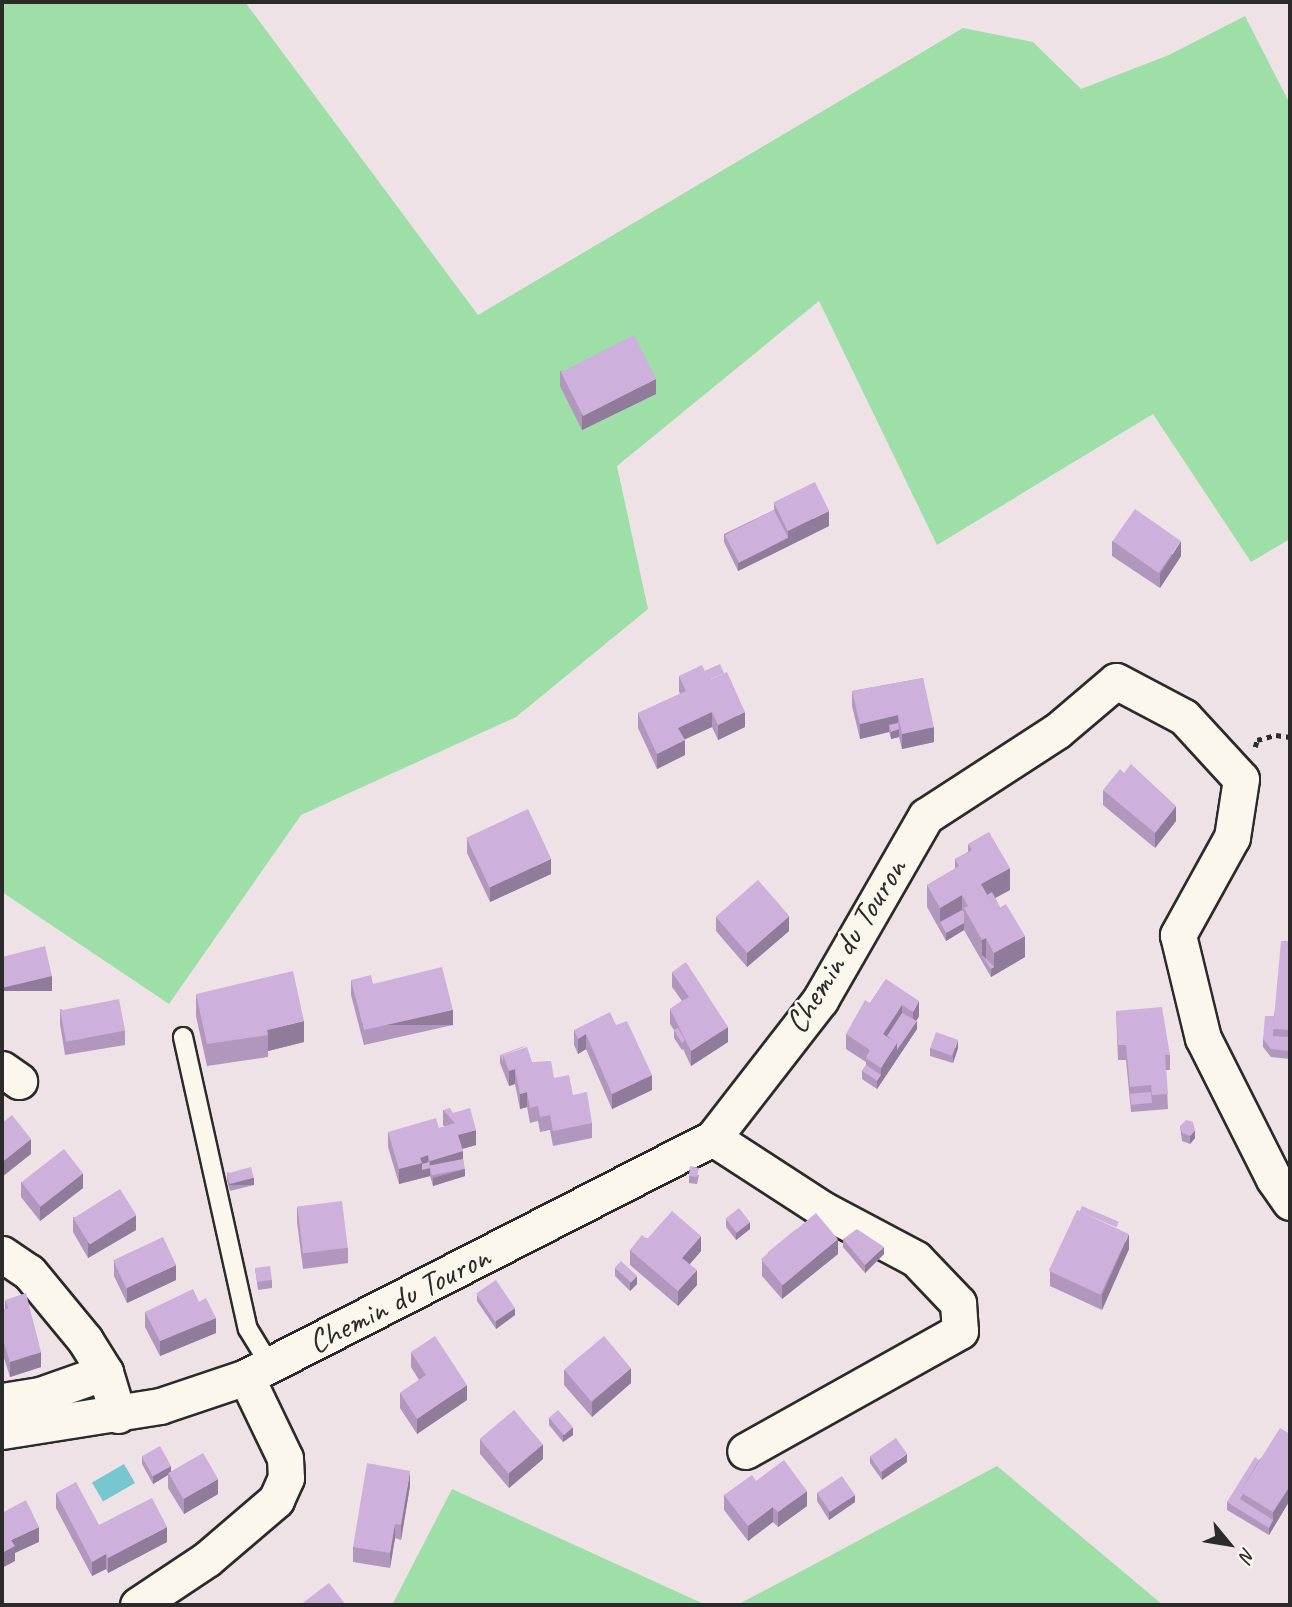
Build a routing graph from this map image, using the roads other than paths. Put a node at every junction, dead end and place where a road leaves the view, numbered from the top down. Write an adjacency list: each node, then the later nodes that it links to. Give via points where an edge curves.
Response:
1 (183, 1037): 5 (lane)
2 (713, 1138): 3 (street, Chemin du Touron, via 820,1000 926,816 1057,731 1116,681 1184,717 1241,779 1232,836 1178,935 1203,1038 1273,1179); 5 (street, Chemin du Touron); 10 (street, via 824,1210 916,1259 958,1303 960,1331)
3 (1290, 1202)
4 (2, 1254): 6 (street, via 29,1272 85,1340)
5 (258, 1371): 8 (street, Chemin du Touron, via 197,1396); 11 (street, via 285,1458 286,1478 276,1500 207,1559)
6 (105, 1373): 7 (street, via 40,1395); 8 (street)
7 (2, 1401)
8 (118, 1415): 9 (street, Chemin du Touron)
9 (2, 1431)
10 (745, 1451)
11 (138, 1605)

